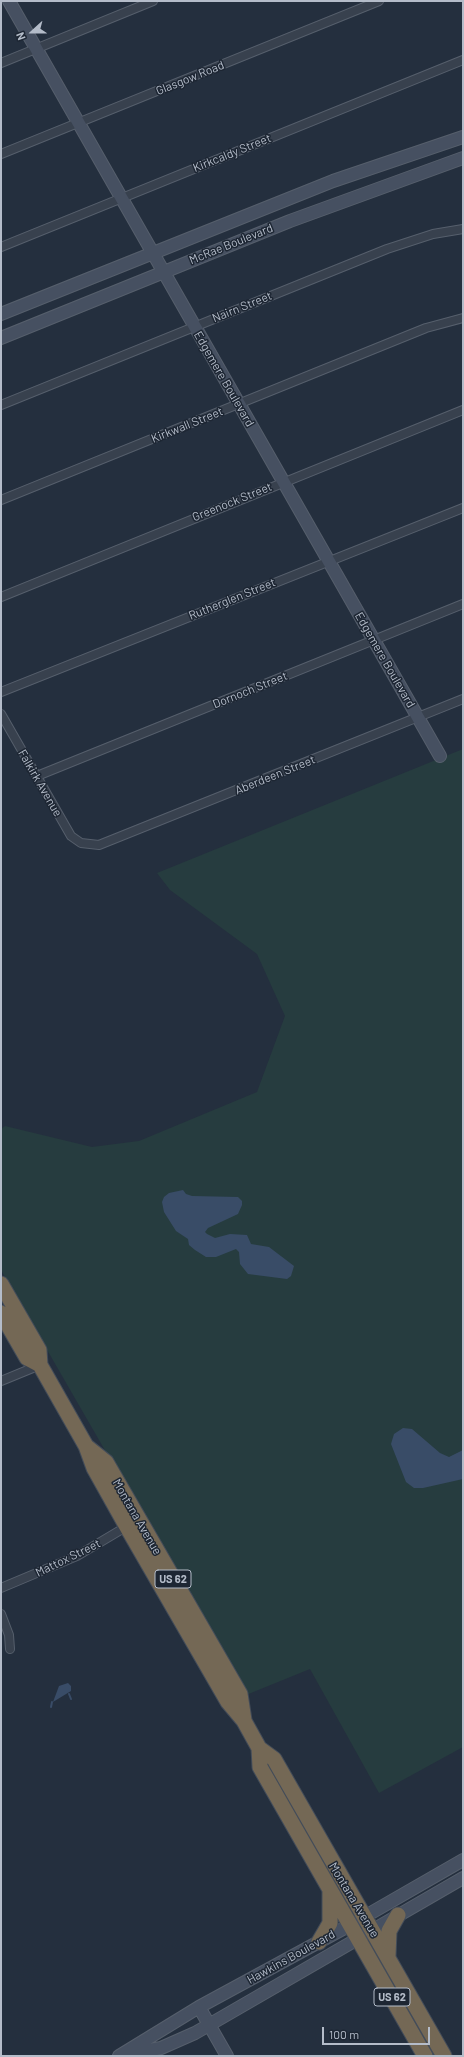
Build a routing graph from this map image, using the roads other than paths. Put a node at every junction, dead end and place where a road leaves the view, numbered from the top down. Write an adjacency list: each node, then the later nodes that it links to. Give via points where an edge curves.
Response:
1 (8, 1): 4 (main road, Edgemere Boulevard)
2 (153, 1): 4 (street)
3 (379, 1): 7 (street, Glasgow Road)
4 (36, 49): 6 (street); 7 (main road, Edgemere Boulevard)
5 (463, 60): 11 (street, Kirkcaldy Street)
6 (1, 63)
7 (78, 123): 9 (street, Glasgow Road); 11 (main road, Edgemere Boulevard)
8 (463, 137): 14 (main road, McRae Boulevard, via 333,181)
9 (1, 154)
10 (463, 158): 15 (main road, McRae Boulevard, via 297,218)
11 (122, 198): 13 (street, Kirkcaldy Street); 14 (main road, Edgemere Boulevard)
12 (463, 229): 18 (street, Nairn Street, via 433,234 387,248)
13 (1, 247)
14 (152, 253): 15 (main road, Edgemere Boulevard); 16 (main road, McRae Boulevard)
15 (162, 272): 18 (main road, Edgemere Boulevard); 19 (main road, McRae Boulevard)
16 (1, 314)
17 (463, 318): 20 (street, Kirkwall Street, via 426,328)
18 (194, 327): 20 (main road, Edgemere Boulevard); 21 (street, Nairn Street)
19 (1, 338)
20 (239, 404): 23 (main road, Edgemere Boulevard); 24 (street, Kirkwall Street)
21 (1, 405)
22 (463, 410): 23 (street, Greenock Street)
23 (284, 481): 26 (main road, Edgemere Boulevard); 27 (street, Greenock Street)
24 (1, 500)
25 (463, 508): 26 (street, Rutherglen Street)
26 (329, 560): 29 (main road, Edgemere Boulevard); 30 (street, Rutherglen Street)
27 (1, 597)
28 (463, 604): 29 (street, Dornoch Street)
29 (374, 639): 33 (main road, Edgemere Boulevard); 35 (street, Dornoch Street)
30 (1, 692)
31 (463, 699): 33 (street, Aberdeen Street)
32 (1, 714): 35 (street, Falkirk Avenue)
33 (418, 717): 34 (main road, Edgemere Boulevard); 36 (street, Aberdeen Street, via 106,843)
34 (440, 756)
35 (37, 776): 36 (street, Falkirk Avenue, via 71,836)
36 (86, 844)
37 (1, 1284): 39 (highway, Montana Avenue / US 62, via 39,1350)
38 (1, 1313): 39 (highway, Montana Avenue / US 62, via 27,1358)
39 (40, 1365): 40 (street); 41 (highway, Montana Avenue / US 62)
40 (1, 1381)
41 (89, 1448): 42 (highway, Montana Avenue); 46 (highway, Montana Avenue / US 62, via 106,1462 240,1694)
42 (130, 1525): 43 (street, Mattox Street, via 77,1556); 46 (highway, Montana Avenue / US 62, via 228,1702)
43 (1, 1588)
44 (1, 1614): 45 (street, via 9,1635)
45 (10, 1649)
46 (243, 1717): 47 (highway, Montana Avenue / US 62)
47 (259, 1748): 50 (highway, Montana Avenue / US 62, via 260,1767); 52 (highway, Montana Avenue / US 62, via 274,1759)
48 (463, 1860): 52 (main road, Hawkins Boulevard)
49 (463, 1878): 51 (main road, Hawkins Boulevard)
50 (330, 1889): 53 (highway, Montana Avenue / US 62); 56 (highway, via 330,1923)
51 (398, 1916): 54 (main road, Hawkins Boulevard); 57 (highway, via 388,1936)
52 (365, 1917): 53 (main road, Hawkins Boulevard); 54 (highway, Montana Avenue / US 62)
53 (350, 1925): 55 (highway, Montana Avenue / US 62); 56 (main road, Hawkins Boulevard)
54 (373, 1930): 55 (main road, Hawkins Boulevard); 57 (highway, Montana Avenue / US 62)
55 (358, 1939): 59 (main road, Hawkins Boulevard); 62 (highway, Montana Avenue / US 62)
56 (319, 1942): 58 (main road, Hawkins Boulevard)
57 (388, 1957): 63 (highway, Montana Avenue / US 62)
58 (199, 2007): 59 (main road); 60 (main road, Hawkins Boulevard)
59 (209, 2024): 60 (main road, Hawkins Boulevard, via 170,2046); 61 (main road)
60 (120, 2056)
61 (227, 2056)
62 (425, 2056)
63 (444, 2056)

